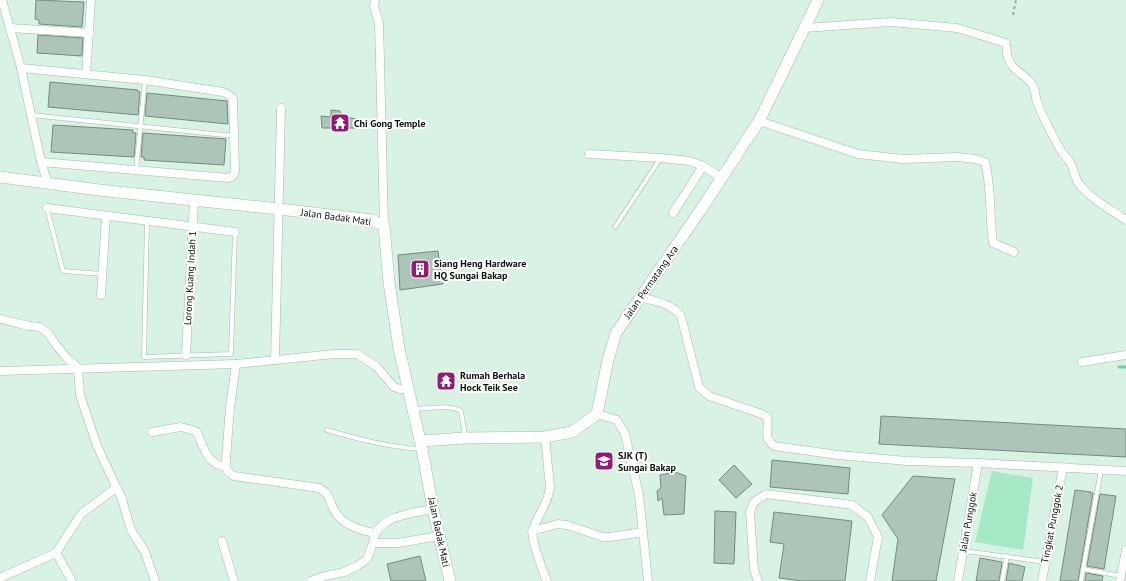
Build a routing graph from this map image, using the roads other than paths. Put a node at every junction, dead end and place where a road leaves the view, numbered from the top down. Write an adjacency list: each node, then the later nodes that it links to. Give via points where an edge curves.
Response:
1 (2, 0): 5 (street)
2 (91, 0): 7 (street)
3 (375, 0): 32 (street, via 374,6 379,23)
4 (818, 0): 6 (main road, Jalan Permatang Ara)
5 (10, 28): 7 (street); 8 (street)
6 (804, 28): 13 (main road, Jalan Permatang Ara); 29 (street, via 891,22 957,28 1006,42 1010,64 1033,84 1037,101 1060,149 1072,165 1078,183 1096,201)
7 (90, 33): 9 (street)
8 (21, 68): 9 (street); 12 (street)
9 (86, 74): 10 (street)
10 (145, 80): 14 (lane); 15 (street, via 223,92 228,95 233,99)
11 (281, 108): 26 (street)
12 (31, 115): 14 (lane); 18 (street)
13 (758, 121): 22 (main road, Jalan Permatang Ara); 35 (street, via 858,154 903,159 976,158 985,162 991,202 993,243)
14 (140, 126): 15 (lane); 20 (lane)
15 (235, 136): 20 (street, via 235,171 233,176 228,178)
16 (589, 154): 17 (street)
17 (661, 158): 19 (street, via 690,161); 33 (lane)
18 (41, 162): 20 (street); 23 (street)
19 (703, 166): 22 (street); 27 (street)
20 (136, 170)
21 (0, 177): 23 (main road, Jalan Badak Mati)
22 (722, 178): 38 (main road, Jalan Permatang Ara)
23 (48, 184): 24 (main road, Jalan Badak Mati)
24 (194, 200): 26 (main road, Jalan Badak Mati); 31 (street, Lorong Kuang Indah 1)
25 (48, 208): 28 (street); 36 (lane, via 63,271)
26 (279, 209): 32 (main road, Jalan Badak Mati, via 372,220); 42 (street)
27 (673, 213)
28 (106, 216): 30 (street); 36 (street)
29 (1126, 220)
30 (147, 221): 31 (street); 40 (lane, via 144,357)
31 (193, 226): 34 (street); 40 (street, Lorong Kuang Indah 1)
32 (384, 226): 47 (main road, Jalan Badak Mati, via 389,282)
33 (615, 227)
34 (235, 232): 40 (lane, via 231,354)
35 (1014, 252)
36 (102, 274): 37 (street)
37 (101, 295)
38 (641, 298): 49 (main road, Jalan Permatang Ara, via 616,333); 55 (street, via 661,303 677,311 681,316 699,386 709,396 767,417 768,442 774,446 907,461)
39 (0, 319): 45 (street, via 40,327)
40 (186, 355)
41 (1126, 355): 43 (street)
42 (275, 360): 44 (street); 47 (street, via 357,354 376,366 394,387)
43 (1082, 362)
44 (236, 364): 45 (street); 56 (street)
45 (78, 368): 46 (street); 60 (street, via 80,396 97,446)
46 (0, 371)
47 (408, 389): 48 (main road, Jalan Badak Mati)
48 (413, 410): 53 (lane, via 457,408 461,411); 54 (main road, Jalan Badak Mati)
49 (597, 414): 52 (main road, via 572,432); 63 (street, via 617,420 625,434 640,495)
50 (327, 430): 54 (lane, via 374,443 402,447)
51 (152, 432): 56 (street, via 181,427 196,431 206,455 212,462)
52 (545, 437): 53 (main road); 62 (street, via 550,494)
53 (465, 438): 54 (main road)
54 (421, 445): 61 (main road, Jalan Badak Mati)
55 (978, 463): 57 (street); 69 (street, Jalan Punggok)
56 (225, 467): 64 (street, via 234,476 319,488 330,498 341,519 358,529)
57 (1063, 467): 58 (street); 72 (street, Tingkat Punggok 2)
58 (1101, 470): 59 (street); 73 (lane)
59 (1126, 472)
60 (116, 488): 70 (street, via 81,514); 77 (street, via 122,499 130,530 145,552)
61 (433, 509): 64 (street, via 398,516); 65 (main road, Jalan Badak Mati)
62 (532, 531): 63 (street, via 558,524 603,537); 81 (street)
63 (643, 532): 82 (street)
64 (375, 533): 67 (street)
65 (439, 536): 67 (street, via 398,543); 80 (main road, Jalan Badak Mati)
66 (222, 541): 78 (street)
67 (373, 543): 79 (street, via 367,559 357,566)
68 (1126, 550): 75 (street)
69 (964, 551): 71 (lane); 85 (street, Jalan Punggok)
70 (56, 553): 74 (street); 76 (street)
71 (1007, 556): 72 (lane); 86 (lane)
72 (1045, 562): 87 (street, Tingkat Punggok 2)
73 (1083, 569): 75 (lane); 88 (lane)
74 (0, 578)
75 (1121, 579)
76 (72, 581)
77 (155, 581)
78 (234, 581)
79 (311, 581)
80 (450, 581)
81 (547, 581)
82 (648, 581)
83 (758, 581): 84 (street, via 754,570 750,512 754,502 766,494 852,505 868,517 878,537)
84 (870, 581)
85 (958, 581)
86 (1002, 581)
87 (1042, 581)
88 (1081, 581)

